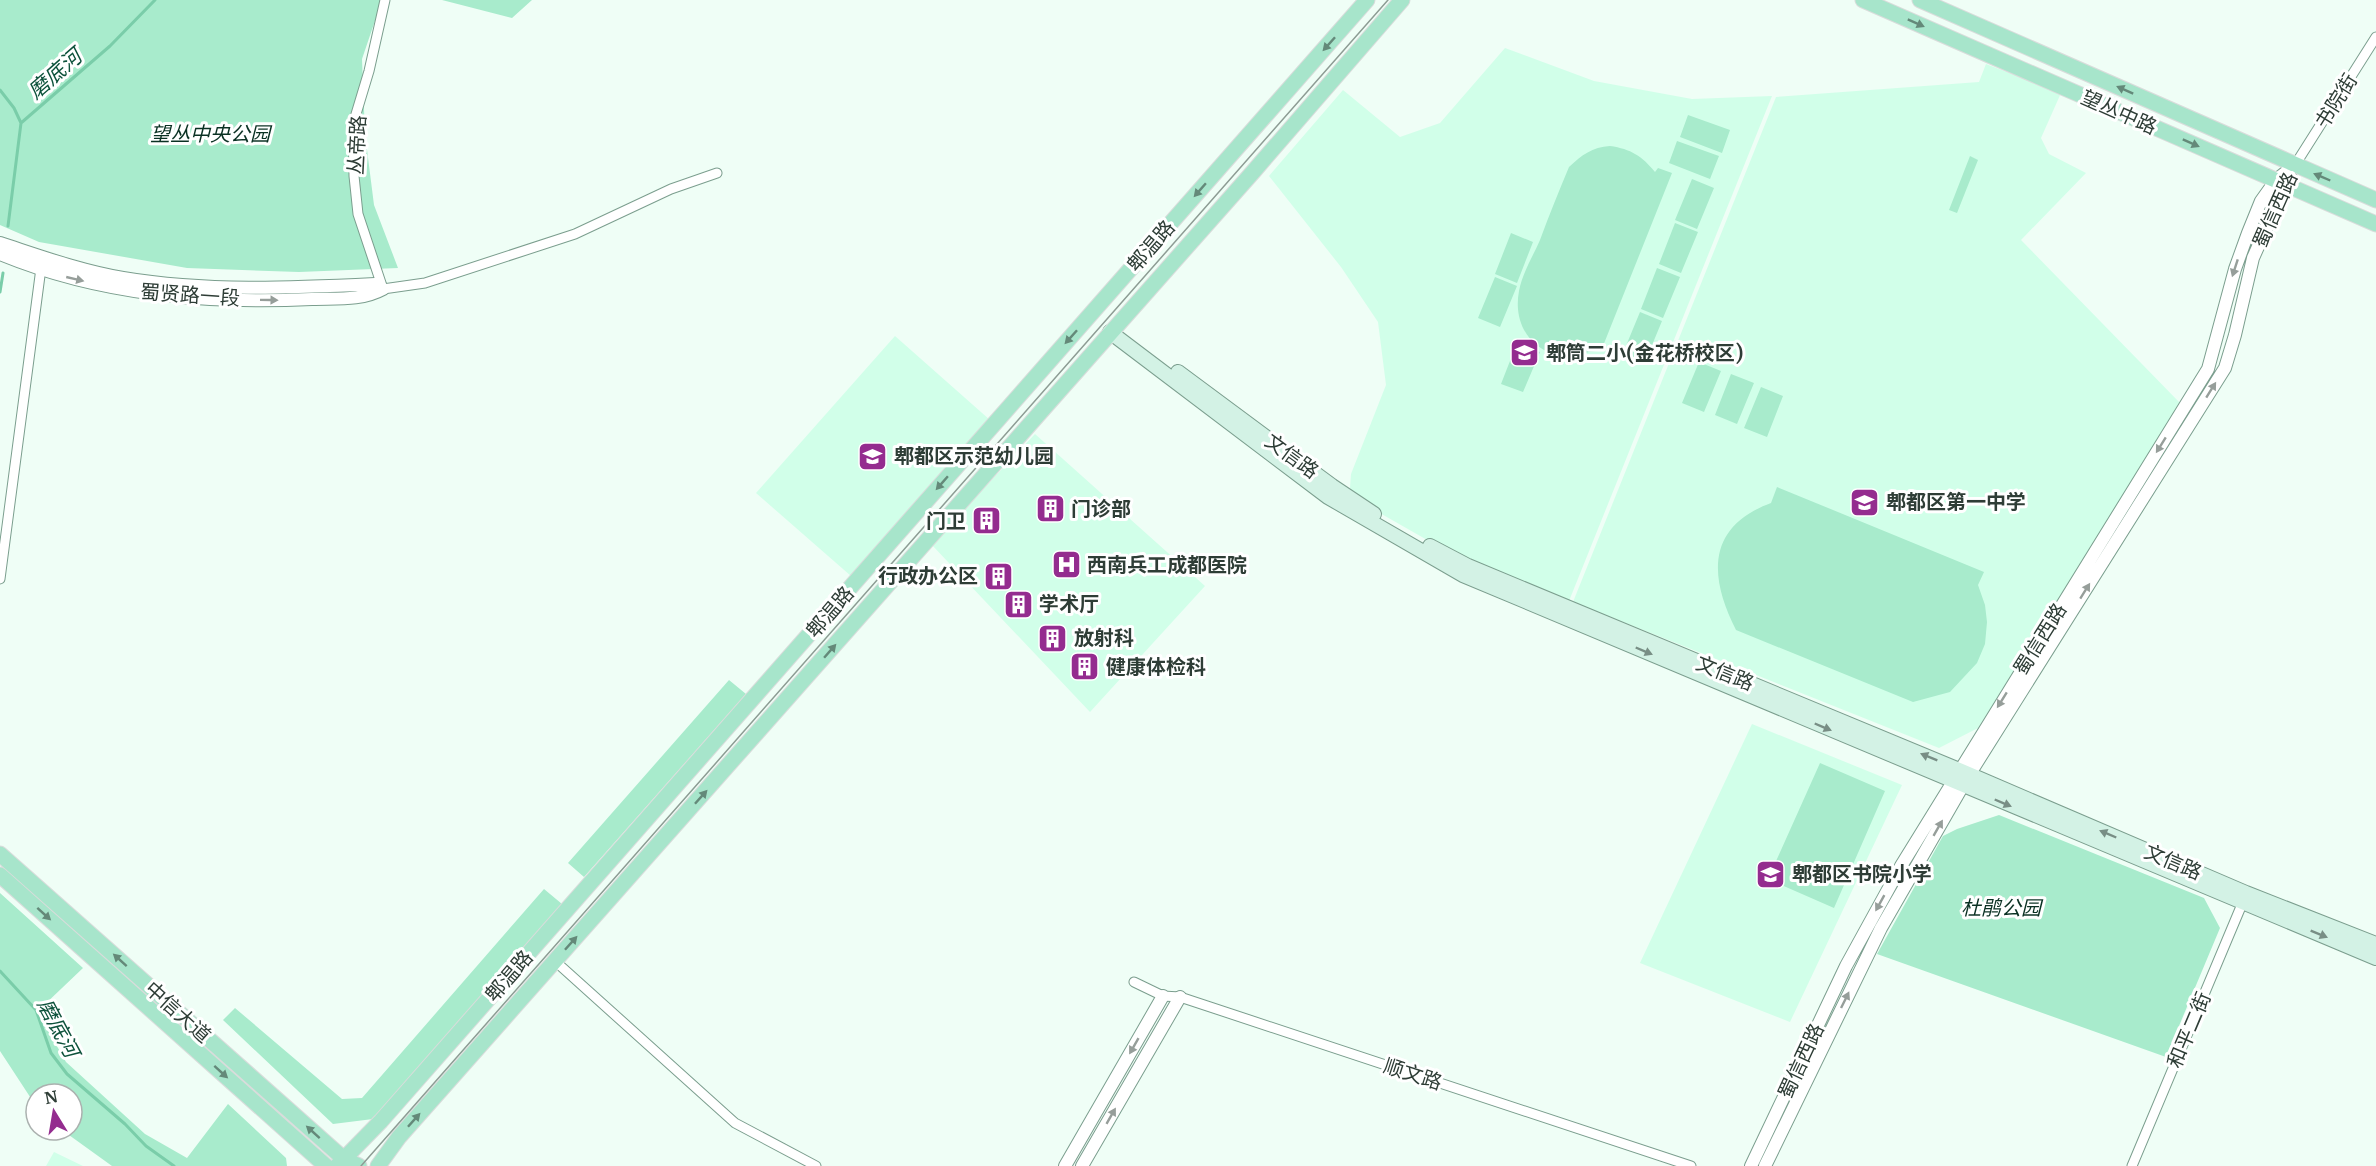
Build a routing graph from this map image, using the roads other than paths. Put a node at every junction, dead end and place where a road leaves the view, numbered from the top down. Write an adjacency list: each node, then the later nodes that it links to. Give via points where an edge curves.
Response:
1 (385, 0): 15 (street, 丛帝路, via 353,124 358,214)
2 (1368, 0): 28 (main road, 郫温路, one-way to 28)
3 (1402, 0): 16 (main road, 郫温路)
4 (1863, 0): 9 (main road, 望丛中路, one-way to 9)
5 (1920, 0): 7 (main road, 望丛中路, one-way to 5)
6 (2376, 37): 7 (street, 书院街)
7 (2295, 165): 9 (street, 蜀信西路); 10 (main road, 望丛中路, one-way to 7)
8 (717, 172): 15 (street, 蜀贤路一段, via 575,234 425,283)
9 (2283, 183): 11 (main road, 望丛中路); 18 (street, 蜀信西路, via 2261,201 2238,260 2208,369)
10 (2376, 200)
11 (2376, 224)
12 (0, 243): 15 (street, 蜀贤路一段, via 59,263 124,278 274,289 375,284)
13 (0, 254): 14 (street, 蜀贤路一段)
14 (41, 268): 15 (street, 蜀贤路一段, one-way to 15, via 146,294 199,298 369,297); 17 (street)
15 (383, 289)
16 (1113, 329): 18 (main road, 文信路, via 1328,497 1463,576); 24 (main road, 郫温路, one-way to 16)
17 (0, 579)
18 (1961, 778): 21 (main road, 文信路); 36 (street, 蜀信西路, one-way to 36, via 1901,866 1846,966); 37 (street, 蜀信西路, one-way to 18, via 1872,947)
19 (0, 854): 28 (main road, 中信大道, one-way to 19)
20 (0, 875): 29 (main road, 中信大道, one-way to 29)
21 (2244, 898): 22 (main road, 文信路); 23 (main road, one-way to 23); 38 (street, 和平二街)
22 (2376, 944)
23 (2376, 958)
24 (555, 961): 31 (main road, 郫温路, one-way to 24, via 399,1137); 32 (street, via 735,1123)
25 (1134, 982): 26 (street, 顺文路)
26 (1163, 996): 27 (street, 顺文路); 33 (street, one-way to 33)
27 (1180, 997): 34 (street, one-way to 27); 35 (street, 顺文路)
28 (341, 1163): 30 (main road, 中信大道)
29 (326, 1166)
30 (359, 1166)
31 (378, 1166)
32 (816, 1166)
33 (1065, 1166)
34 (1082, 1166)
35 (1691, 1166)
36 (1751, 1166)
37 (1765, 1166)
38 (2132, 1166)

